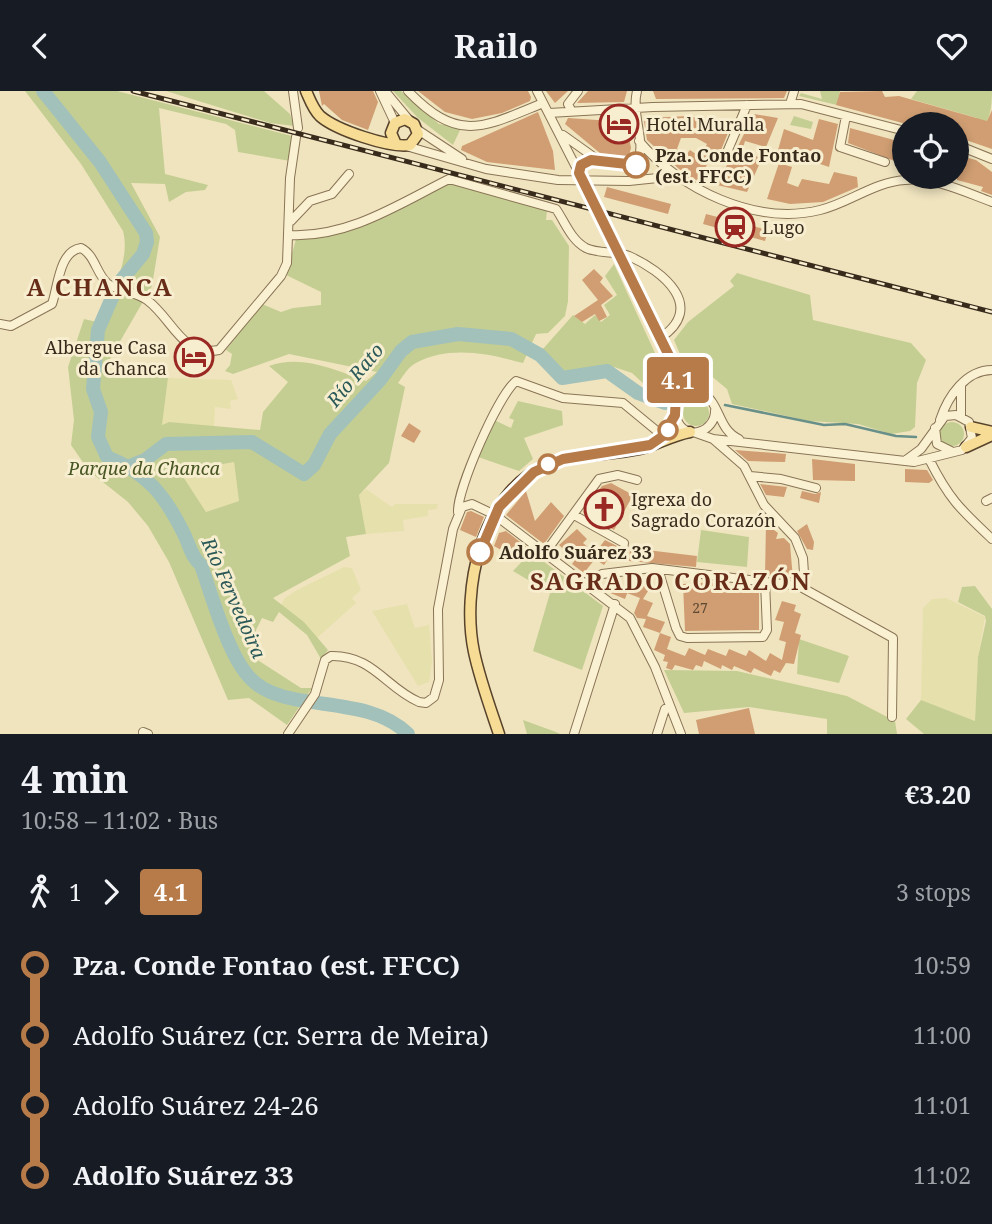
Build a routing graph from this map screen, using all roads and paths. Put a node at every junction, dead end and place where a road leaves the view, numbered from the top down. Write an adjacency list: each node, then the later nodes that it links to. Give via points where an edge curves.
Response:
1 (293, 91): 34 (street, via 297,132)
2 (306, 91): 21 (main road, via 321,117)
3 (382, 91): 16 (street); 17 (street)
4 (408, 91): 9 (street, via 438,117 465,127 494,124)
5 (537, 91): 9 (street)
6 (578, 91): 13 (street, via 568,104)
7 (637, 91): 12 (street)
8 (794, 91): 10 (street)
9 (543, 103): 14 (street)
10 (790, 104): 11 (street); 15 (street)
11 (747, 105): 12 (street); 25 (street)
12 (635, 109): 13 (street); 22 (street)
13 (571, 110): 14 (street)
14 (549, 113): 20 (street)
15 (845, 116): 18 (street); 28 (street, via 840,147)
16 (408, 120): 17 (main road); 19 (main road)
17 (393, 126): 21 (main road); 23 (main road)
18 (892, 128)
19 (418, 130): 23 (main road, via 415,140); 29 (street)
20 (560, 134): 27 (street); 30 (street)
21 (365, 136): 23 (main road)
22 (639, 141): 27 (street, via 636,165); 32 (street)
23 (401, 144): 29 (street)
24 (969, 150): 26 (street)
25 (724, 157)
26 (992, 159)
27 (598, 160): 30 (street, via 583,162)
28 (885, 162)
29 (477, 167): 32 (street, via 558,180 635,181)
30 (579, 173): 36 (street, bridge)
31 (349, 174): 34 (street, via 332,194 310,201)
32 (677, 176): 33 (street, via 736,205 784,213 819,210 902,180 934,182)
33 (992, 202)
34 (291, 221): 35 (street)
35 (290, 236): 36 (street, via 347,228 449,179 556,209 588,250); 37 (street, via 281,276 219,350 188,347 162,312 139,295 114,287 101,276 87,251 76,248 60,272 52,304 11,326)
36 (626, 260): 38 (street); 38 (street, via 671,284 680,294 680,313)
37 (0, 324)
38 (660, 338): 40 (street)
39 (992, 370): 41 (street, via 976,372)
40 (677, 372): 42 (street); 44 (street)
41 (961, 385): 45 (street); 46 (street)
42 (699, 393): 43 (street, via 710,398); 44 (street, via 688,394)
43 (715, 408): 49 (street, via 711,425); 53 (street, via 728,432)
44 (676, 410): 49 (street, via 680,425); 51 (main road)
45 (961, 416): 46 (street); 47 (street)
46 (940, 420): 48 (street)
47 (971, 427): 50 (main road); 54 (street, via 972,438)
48 (935, 428): 55 (street, via 937,444); 57 (street, via 921,449)
49 (693, 432): 51 (main road); 52 (street)
50 (992, 434): 54 (main road)
51 (660, 439): 61 (street, via 623,403 563,398 516,381 484,435); 62 (main road, via 639,449 548,464 522,481)
52 (713, 439): 53 (street); 58 (street)
53 (741, 440): 57 (street)
54 (966, 447): 55 (street)
55 (953, 452): 56 (street)
56 (929, 459): 57 (street); 64 (street, via 964,516)
57 (906, 460)
58 (750, 476): 60 (street); 70 (street, via 764,505 802,552)
59 (637, 480): 63 (street, via 605,475)
60 (816, 488)
61 (458, 512): 62 (street, via 472,504); 74 (street, via 438,609 439,680 433,697 419,702 381,672 352,658 331,656 325,660 307,709)
62 (495, 515): 65 (street); 75 (main road, via 475,573 471,634)
63 (574, 515): 65 (street); 66 (street, via 624,543)
64 (992, 539)
65 (545, 553): 69 (street)
66 (622, 555)
67 (658, 569): 68 (street); 68 (street, via 676,628 687,638 763,637 767,630); 69 (street, via 612,572)
68 (765, 582): 70 (street)
69 (586, 583): 71 (street)
70 (805, 589): 73 (street, via 893,638)
71 (615, 604): 72 (street, via 630,618); 76 (street)
72 (670, 706): 77 (street); 78 (street)
73 (892, 717)
74 (288, 734)
75 (499, 734)
76 (574, 734)
77 (657, 734)
78 (681, 734)

